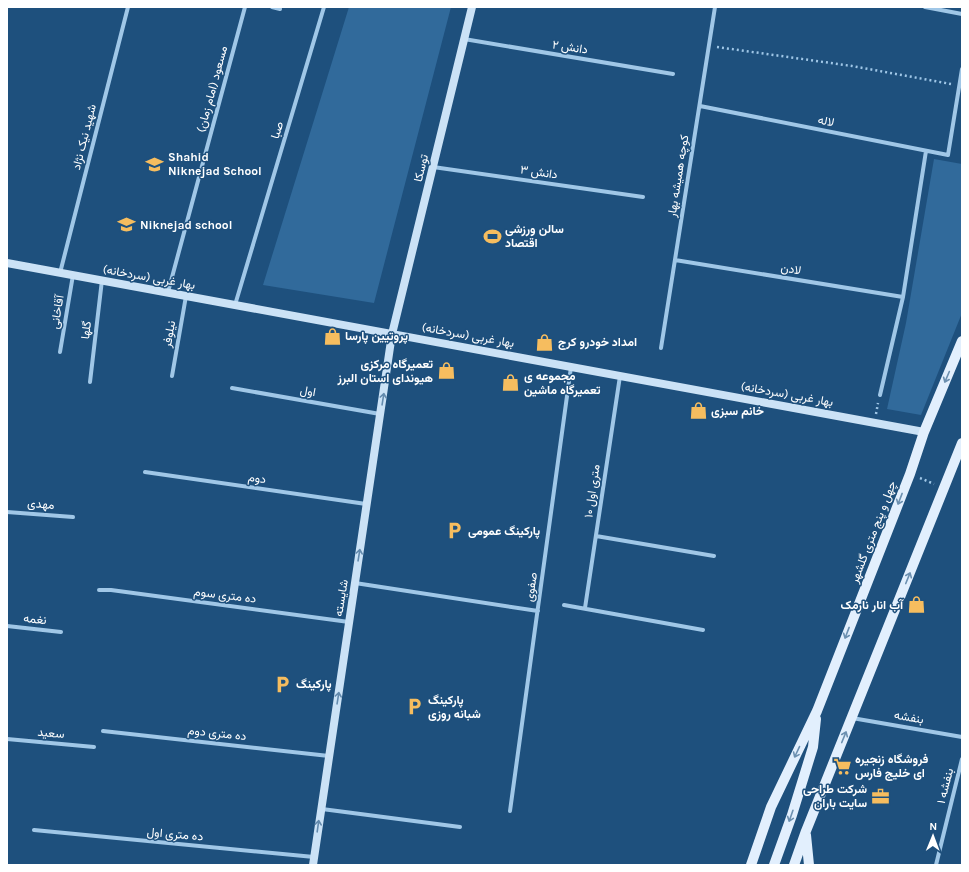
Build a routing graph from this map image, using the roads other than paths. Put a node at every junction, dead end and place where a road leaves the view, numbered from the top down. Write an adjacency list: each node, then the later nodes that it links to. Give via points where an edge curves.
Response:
1 (128, 7): 19 (street, شهید نیک نژاد)
2 (245, 7): 22 (street, مسعود (امام زمان))
3 (272, 7): 8 (street)
4 (324, 7): 25 (street, صبا)
5 (472, 7): 10 (street, توسکا)
6 (715, 7): 13 (street, کوچه همیشه بهار)
7 (925, 7): 9 (street)
8 (280, 9)
9 (962, 14)
10 (464, 39): 12 (street, دانش ۲); 15 (street, توسکا)
11 (962, 69): 14 (street, لاله, via 948,155)
12 (673, 74)
13 (700, 106): 14 (street, لاله); 17 (street, کوچه همیشه بهار)
14 (926, 152): 24 (street)
15 (433, 166): 16 (street, دانش ۳); 26 (street, توسکا)
16 (643, 197)
17 (675, 260): 24 (street, لادن); 28 (street, کوچه همیشه بهار)
18 (7, 263): 19 (street, بهار غربی (سردخانه))
19 (60, 272): 20 (street, بهار غربی (سردخانه))
20 (73, 275): 21 (street, بهار غربی (سردخانه)); 29 (street, آقاخانی)
21 (102, 280): 22 (street, بهار غربی (سردخانه)); 33 (street, گلها)
22 (168, 292): 23 (street, بهار غربی (سردخانه))
23 (186, 296): 25 (street, بهار غربی (سردخانه)); 31 (street, نیلوفر)
24 (903, 297): 35 (street)
25 (235, 305): 26 (street, بهار غربی (سردخانه))
26 (392, 334): 30 (street, بهار غربی (سردخانه)); 36 (street, شایسته, one-way to 26)
27 (962, 341): 37 (main road, چهل و پنج متری گلشهر, one-way to 37)
28 (661, 348)
29 (60, 352)
30 (572, 367): 32 (street, بهار غربی (سردخانه)); 49 (street, صفوی)
31 (172, 376)
32 (620, 376): 37 (street, بهار غربی (سردخانه)); 43 (street, ۱۰ متری اول)
33 (90, 382)
34 (232, 388): 36 (street, اول)
35 (880, 395)
36 (380, 414): 40 (street, شایسته)
37 (924, 432): 54 (main road, چهل و پنج متری گلشهر, one-way to 54)
38 (962, 443): 55 (main road, one-way to 38)
39 (145, 472): 40 (street, دوم)
40 (367, 504): 45 (street, شایسته, one-way to 40)
41 (7, 512): 42 (street, مهدی)
42 (73, 517)
43 (596, 536): 44 (street); 48 (street, ۱۰ متری اول)
44 (714, 556)
45 (355, 583): 49 (street); 50 (street, شایسته)
46 (99, 590): 50 (street, ده متری سوم)
47 (564, 605): 48 (street)
48 (585, 608): 52 (street)
49 (538, 611): 63 (street, صفوی)
50 (349, 622): 60 (street, شایسته, one-way to 50)
51 (7, 626): 53 (street, نغمه)
52 (704, 630)
53 (61, 632)
54 (817, 711): 68 (main road, چهل و پنج متری گلشهر, one-way to 68, via 771,807); 69 (main road, one-way to 69, via 813,747)
55 (852, 718): 57 (street, بنفشه); 66 (main road, one-way to 55)
56 (103, 731): 60 (street, ده متری دوم)
57 (962, 737)
58 (7, 739): 59 (street, سعید)
59 (94, 747)
60 (329, 756): 62 (street, شایسته)
61 (962, 758): 72 (street, بنفشه ۱)
62 (321, 809): 64 (street); 67 (street, شایسته, one-way to 62)
63 (510, 811)
64 (460, 827)
65 (34, 830): 67 (street, ده متری اول)
66 (806, 832): 70 (main road); 71 (main road)
67 (313, 861)
68 (751, 865)
69 (774, 865)
70 (794, 865)
71 (810, 865)
72 (936, 865)

